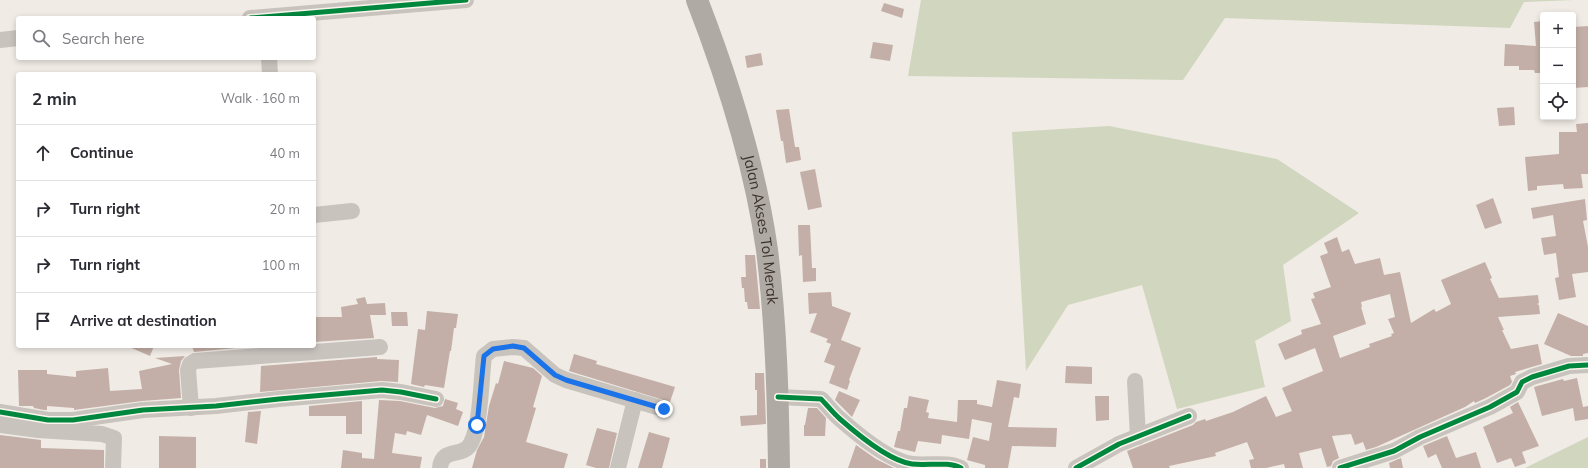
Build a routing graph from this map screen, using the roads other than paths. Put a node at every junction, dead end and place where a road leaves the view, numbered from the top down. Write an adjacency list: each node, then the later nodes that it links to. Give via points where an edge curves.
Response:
1 (466, 0): 3 (street)
2 (697, 0): 13 (highway, Jalan Akses Tol Merak, via 725,74 757,192 772,294)
3 (283, 16)
4 (16, 38): 5 (street)
5 (0, 40)
6 (269, 60): 7 (street)
7 (270, 72)
8 (352, 211): 9 (street)
9 (316, 215)
10 (380, 348): 16 (street, via 195,362 190,364 188,370)
11 (1588, 365): 28 (street, via 1569,366 1532,377 1522,382 1517,392 1490,407 1394,451)
12 (1135, 381): 21 (street)
13 (778, 397): 25 (highway, Jalan Akses Tol Merak); 26 (street, via 821,399 850,428 893,458 911,464 948,464)
14 (436, 399): 16 (street, via 382,390)
15 (635, 400): 17 (street); 23 (street, via 555,375 524,348 513,346 493,349 484,356 477,425 472,440 467,449 445,457); 24 (street)
16 (191, 408): 18 (street, via 143,410 73,420 48,420)
17 (664, 409)
18 (0, 412)
19 (1189, 416): 21 (street)
20 (0, 425): 22 (street, via 102,434 114,438)
21 (1138, 437): 27 (street)
22 (114, 468)
23 (440, 468)
24 (618, 468)
25 (779, 468)
26 (961, 468)
27 (1076, 468)
28 (1340, 468)

